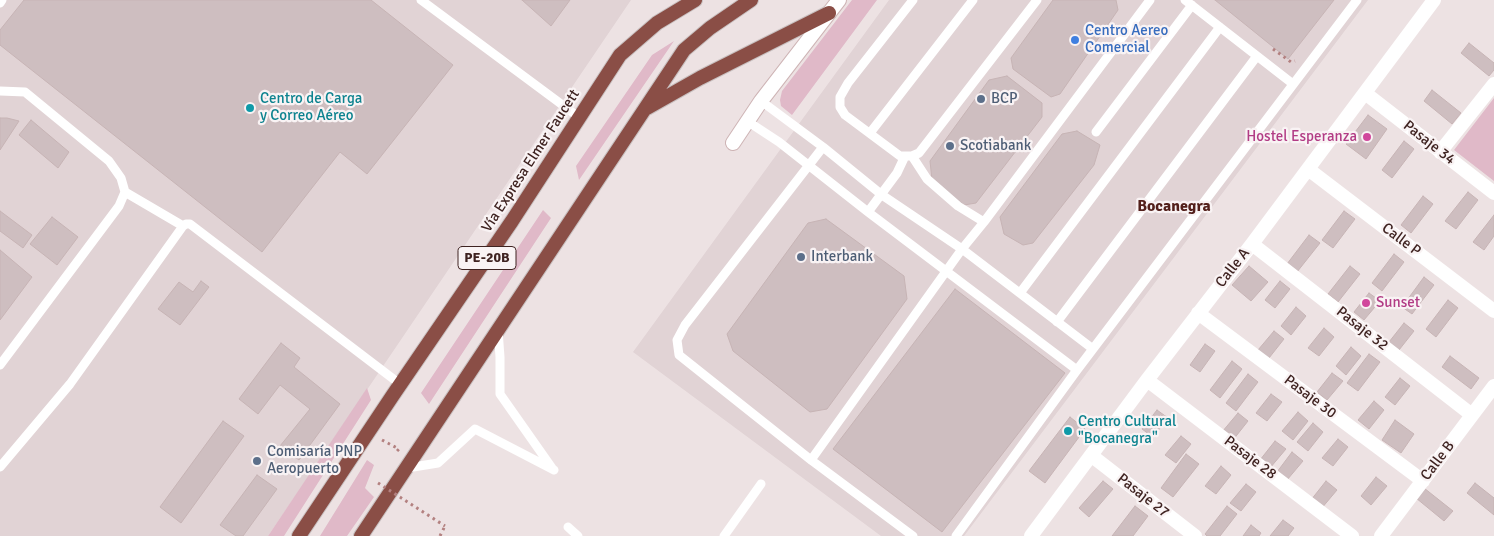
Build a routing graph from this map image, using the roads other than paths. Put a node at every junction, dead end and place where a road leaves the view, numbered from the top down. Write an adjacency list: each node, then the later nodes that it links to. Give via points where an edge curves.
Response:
1 (2, 0): 12 (lane)
2 (421, 0): 23 (lane)
3 (695, 0): 23 (highway, Vía Expresa Elmer Faucett / PE-20B, via 651,28 620,55)
4 (751, 0): 22 (highway, PE-20B, via 684,50)
5 (839, 0): 14 (street)
6 (913, 0): 26 (lane, via 840,96 840,107 845,115)
7 (973, 0): 26 (lane)
8 (1037, 0): 30 (lane, via 919,153)
9 (1150, 0): 37 (lane)
10 (1357, 0): 17 (lane)
11 (1434, 0): 20 (street, Calle A)
12 (0, 3)
13 (1188, 3): 15 (lane); 25 (lane)
14 (828, 13): 21 (street); 22 (highway)
15 (1220, 27): 16 (lane); 42 (lane)
16 (1257, 56): 17 (lane); 45 (lane)
17 (1293, 84): 47 (lane)
18 (1494, 84): 29 (street)
19 (0, 91): 33 (lane, via 25,92 33,98 109,161)
20 (1365, 92): 29 (street, Pasaje 34); 32 (street, Calle A)
21 (761, 101): 24 (street); 28 (lane)
22 (644, 110): 46 (highway, PE-20B)
23 (580, 118): 51 (highway, Vía Expresa Elmer Faucett / PE-20B)
24 (747, 121): 27 (street); 31 (lane)
25 (1096, 132)
26 (870, 133): 30 (lane, via 900,156)
27 (733, 143)
28 (824, 147): 31 (lane); 35 (lane)
29 (1440, 152): 34 (street, Pasaje 34)
30 (909, 156): 35 (lane); 37 (lane, via 927,178 958,206)
31 (809, 166): 36 (lane); 55 (lane, via 685,325 677,340 679,354)
32 (1308, 169): 39 (street, Calle A); 43 (street, Calle P)
33 (124, 192): 38 (lane); 48 (lane, via 119,206)
34 (1494, 193)
35 (882, 195): 36 (lane); 40 (lane)
36 (868, 212): 41 (lane)
37 (984, 222): 40 (lane)
38 (183, 226): 51 (lane, via 190,224); 56 (lane, via 70,384)
39 (1252, 244): 44 (street, Calle A); 53 (street, Pasaje 32)
40 (962, 250): 41 (lane); 42 (lane)
41 (946, 270): 49 (lane); 55 (lane)
42 (1020, 294): 45 (lane)
43 (1494, 311)
44 (1198, 313): 50 (street, Calle A); 58 (street, Pasaje 30)
45 (1057, 322): 47 (lane)
46 (498, 329): 57 (highway, PE-20B); 57 (lane, via 500,394 554,470 475,429 438,462)
47 (1093, 349): 49 (lane)
48 (0, 365)
49 (1077, 370): 67 (lane)
50 (1147, 380): 54 (street, Calle A); 69 (street, Pasaje 28)
51 (400, 384): 62 (highway, Vía Expresa Elmer Faucett / PE-20B)
52 (1494, 386): 53 (street, Calle B)
53 (1472, 415): 58 (street, Calle B)
54 (1092, 456): 61 (street, Calle A); 68 (street, Pasaje 27)
55 (811, 460): 66 (lane)
56 (0, 467)
57 (407, 468): 63 (highway, PE-20B)
58 (1423, 481): 70 (street, Calle B)
59 (761, 484): 65 (lane)
60 (568, 527): 64 (lane)
61 (1040, 533)
62 (299, 536)
63 (361, 536)
64 (578, 536)
65 (724, 536)
66 (913, 536)
67 (956, 536)
68 (1194, 536)
69 (1352, 536)
70 (1381, 536)

